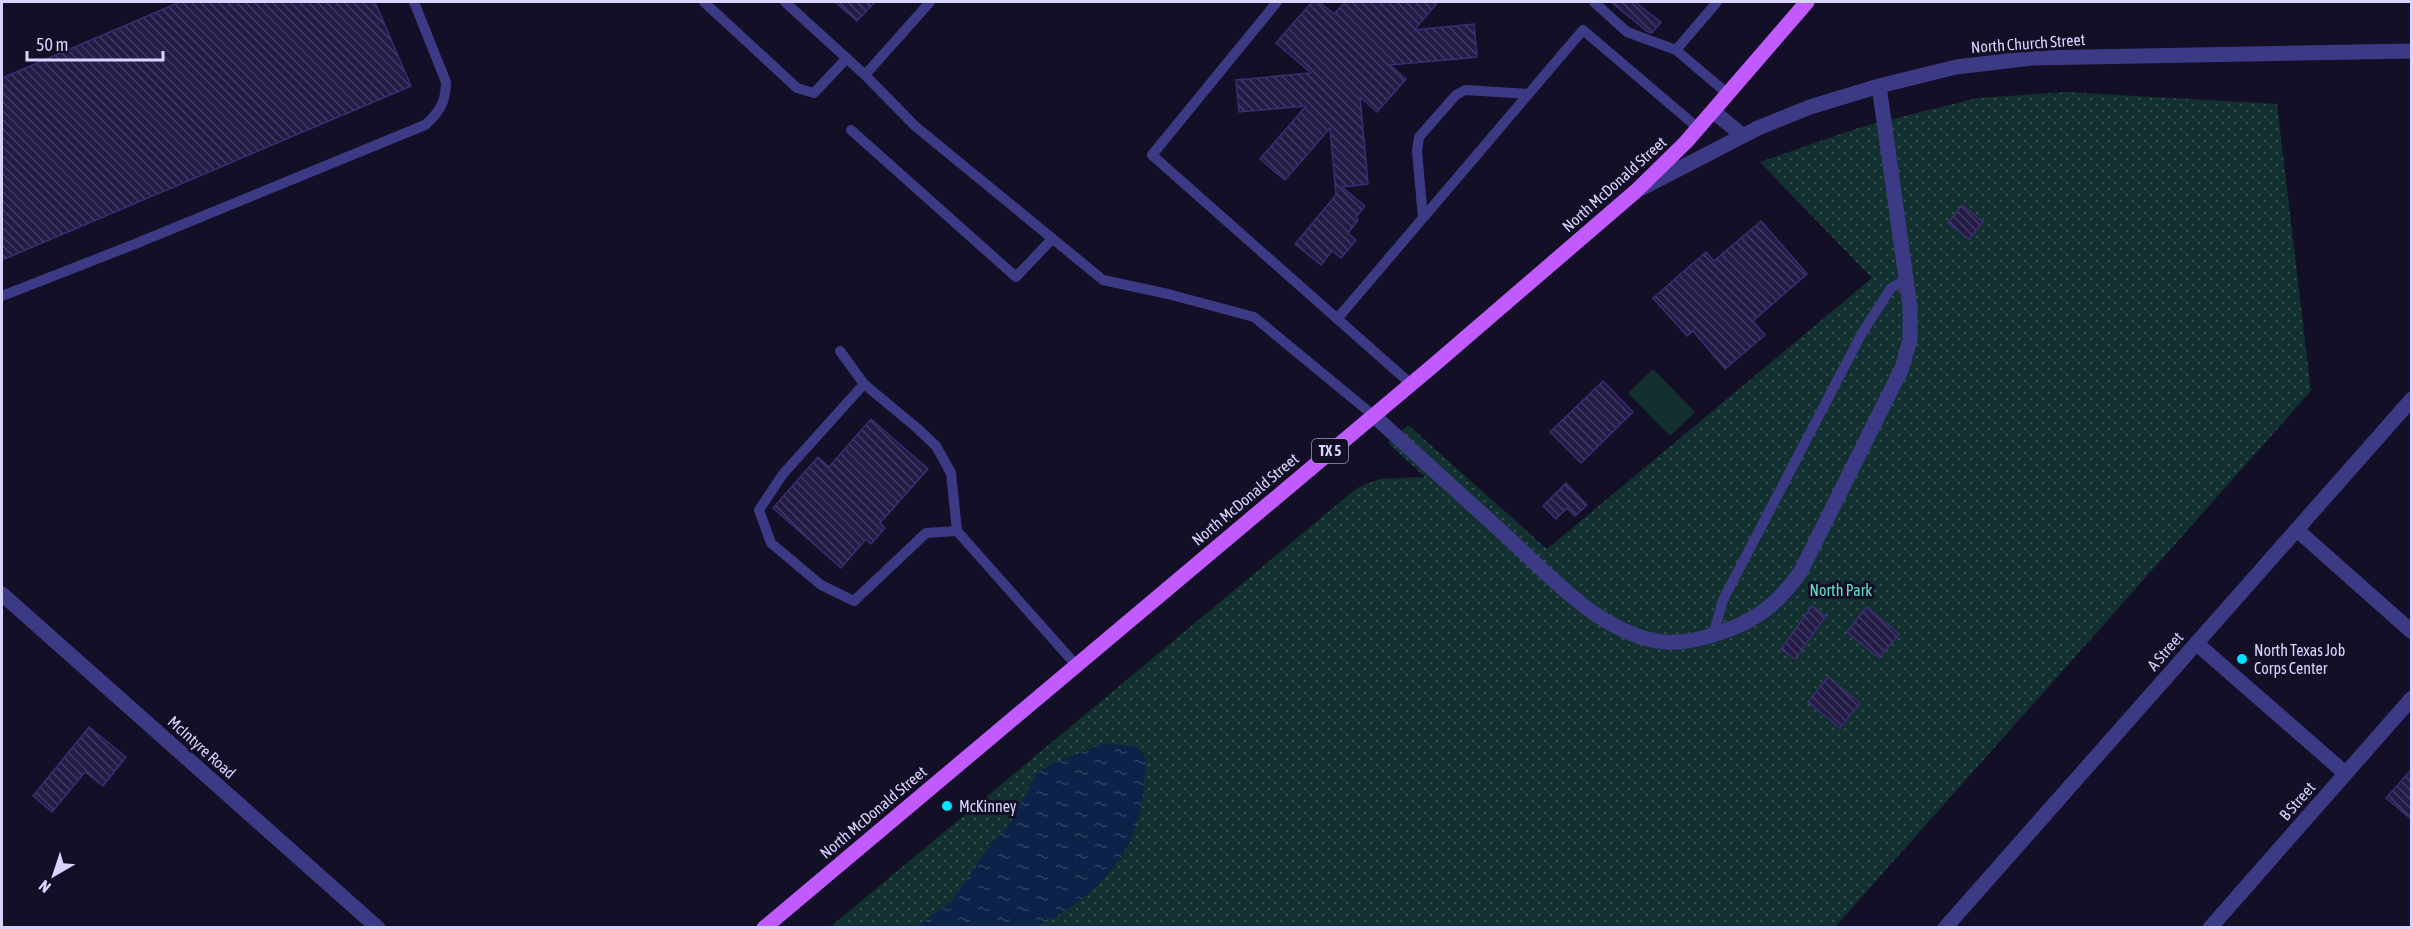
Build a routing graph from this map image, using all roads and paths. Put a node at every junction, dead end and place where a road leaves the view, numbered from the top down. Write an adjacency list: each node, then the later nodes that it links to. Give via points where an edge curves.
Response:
1 (414, 2): 24 (lane, via 446,82 442,106 425,125)
2 (704, 2): 11 (lane, via 797,88 814,93)
3 (785, 2): 11 (lane)
4 (930, 2): 12 (lane)
5 (1276, 2): 25 (lane, via 1152,155)
6 (1594, 2): 9 (lane, via 1627,32)
7 (1717, 2): 9 (lane)
8 (1807, 2): 15 (main road, North McDonald Street / TX 5)
9 (1676, 50): 15 (lane)
10 (2412, 51): 13 (street, North Church Street, via 2032,58 1956,67)
11 (847, 58): 12 (lane)
12 (865, 75): 22 (lane, via 915,126)
13 (1879, 86): 19 (street, North Church Street, via 1810,107); 23 (street)
14 (1529, 94): 17 (lane, via 1583,30); 21 (lane); 21 (lane, via 1465,90 1419,137)
15 (1728, 94): 16 (main road, North McDonald Street / TX 5)
16 (1713, 111): 17 (main road, North McDonald Street / TX 5); 19 (street)
17 (1698, 128): 20 (main road, North McDonald Street / TX 5)
18 (851, 130): 22 (lane, via 1016,277)
19 (1743, 136): 20 (street, North Church Street)
20 (1636, 191): 28 (main road, North McDonald Street / TX 5)
21 (1424, 218): 25 (lane)
22 (1052, 239): 30 (lane, via 1103,280 1254,317)
23 (1907, 279): 35 (lane, via 1891,288 1863,333 1723,600); 35 (street, via 1912,322 1902,368 1801,571 1761,615)
24 (2, 296)
25 (1337, 319): 28 (lane)
26 (840, 351): 27 (lane)
27 (864, 384): 32 (lane, via 936,446 951,473); 32 (lane, via 783,474 759,510 771,543 821,585 854,601 926,533)
28 (1411, 384): 30 (main road, North McDonald Street / TX 5)
29 (2412, 399): 31 (street, A Street)
30 (1373, 415): 35 (street, via 1552,577 1607,621 1625,632 1657,641 1682,642); 37 (main road, North McDonald Street / TX 5)
31 (2297, 530): 34 (street); 36 (street, A Street)
32 (957, 531): 37 (lane)
33 (2, 594): 40 (street, McIntyre Road)
34 (2412, 632)
35 (1713, 635)
36 (2196, 643): 39 (street); 42 (street, A Street)
37 (1076, 665): 41 (main road, North McDonald Street / TX 5)
38 (2412, 698): 39 (street, B Street)
39 (2345, 773): 43 (street, B Street)
40 (378, 927)
41 (764, 927)
42 (1945, 927)
43 (2210, 927)

